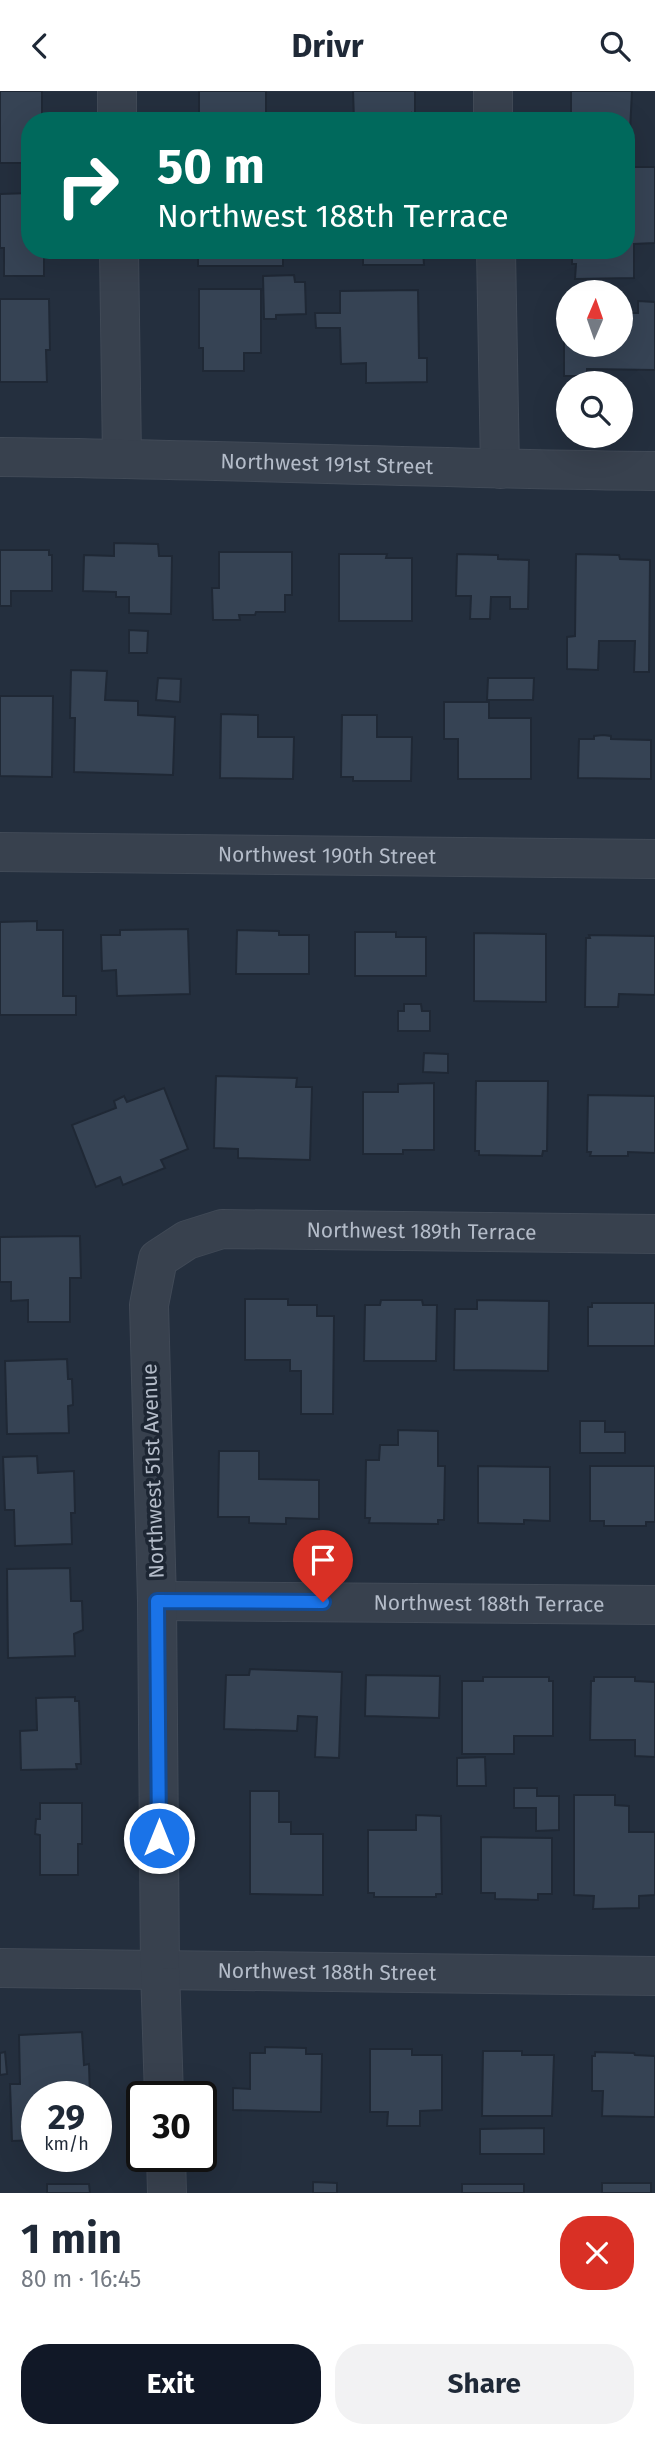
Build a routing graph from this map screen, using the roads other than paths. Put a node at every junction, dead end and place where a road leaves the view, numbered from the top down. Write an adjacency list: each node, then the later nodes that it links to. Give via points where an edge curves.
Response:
1 (117, 91): 3 (street)
2 (493, 91): 4 (street)
3 (117, 112)
4 (494, 112)
5 (119, 259): 8 (street)
6 (496, 259): 9 (street)
7 (0, 457): 8 (street, Northwest 191st Street)
8 (122, 458): 9 (street, Northwest 191st Street)
9 (500, 469): 10 (street, Northwest 191st Street)
10 (655, 471)
11 (0, 852): 12 (street, Northwest 190th Street)
12 (655, 859)
13 (655, 1234): 14 (street, Northwest 189th Terrace, via 222,1230)
14 (187, 1240): 15 (street, Northwest 51st Avenue, via 158,1259 149,1305)
15 (157, 1601): 16 (street, Northwest 188th Terrace); 18 (street, Northwest 51st Avenue)
16 (655, 1605)
17 (0, 1968): 18 (street, Northwest 188th Street)
18 (160, 1969): 19 (street, Northwest 188th Street); 20 (street, Northwest 51st Avenue)
19 (655, 1976)
20 (164, 2081)
21 (166, 2172): 22 (street)
22 (167, 2193)

